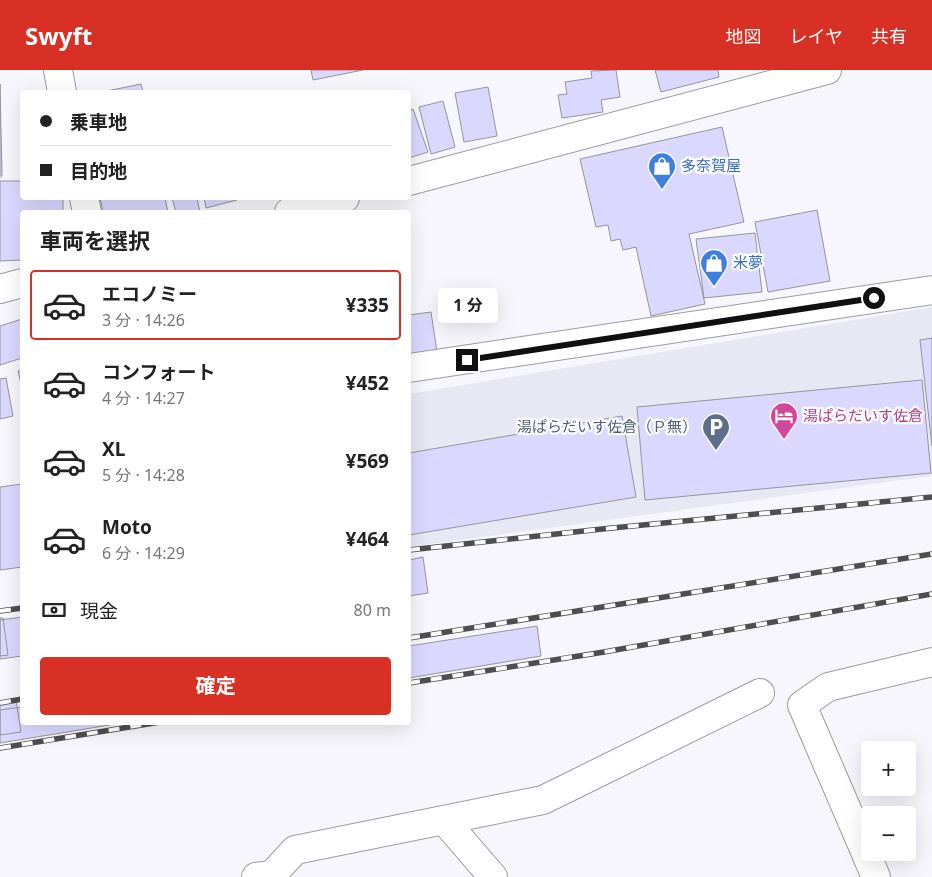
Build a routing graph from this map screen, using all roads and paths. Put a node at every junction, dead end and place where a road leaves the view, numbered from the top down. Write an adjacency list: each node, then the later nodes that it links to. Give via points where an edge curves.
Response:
1 (58, 70): 3 (street)
2 (827, 70): 4 (street)
3 (62, 90)
4 (411, 180)
5 (337, 200): 6 (street)
6 (296, 210)
7 (20, 284): 8 (street)
8 (0, 289)
9 (932, 290): 10 (street)
10 (411, 368)
11 (932, 662): 16 (street, via 828,687 802,705)
12 (760, 693): 13 (street, via 543,800)
13 (444, 820): 14 (street, via 295,850); 15 (street)
14 (266, 876)
15 (493, 877)
16 (876, 877)

